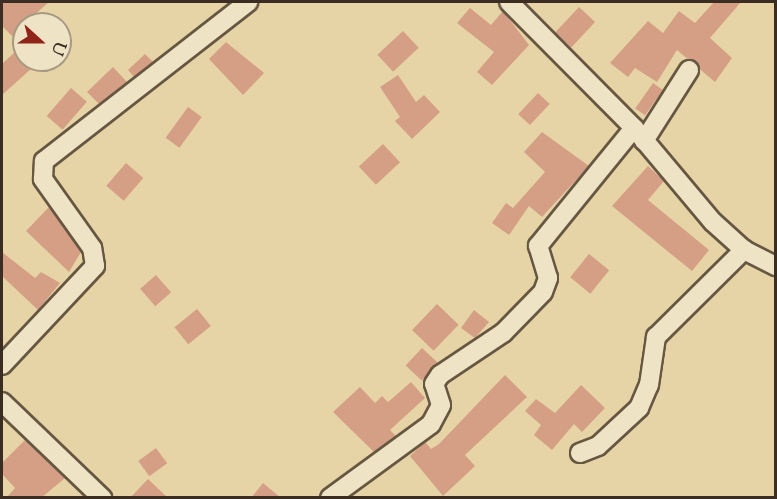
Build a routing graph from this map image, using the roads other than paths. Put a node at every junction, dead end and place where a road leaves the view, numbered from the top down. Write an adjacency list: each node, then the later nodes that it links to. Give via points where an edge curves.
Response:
1 (248, 2): 7 (street, via 44,161 43,179 92,248 95,266)
2 (509, 2): 4 (street)
3 (688, 70): 4 (street)
4 (639, 135): 5 (street); 11 (street, via 538,246 548,278 543,292 503,333 440,375 434,384 441,405 431,424)
5 (744, 250): 6 (street); 9 (street, via 656,337 649,386 639,408 598,446)
6 (776, 266)
7 (2, 365)
8 (2, 402): 10 (street)
9 (580, 453)
10 (102, 498)
11 (330, 498)

